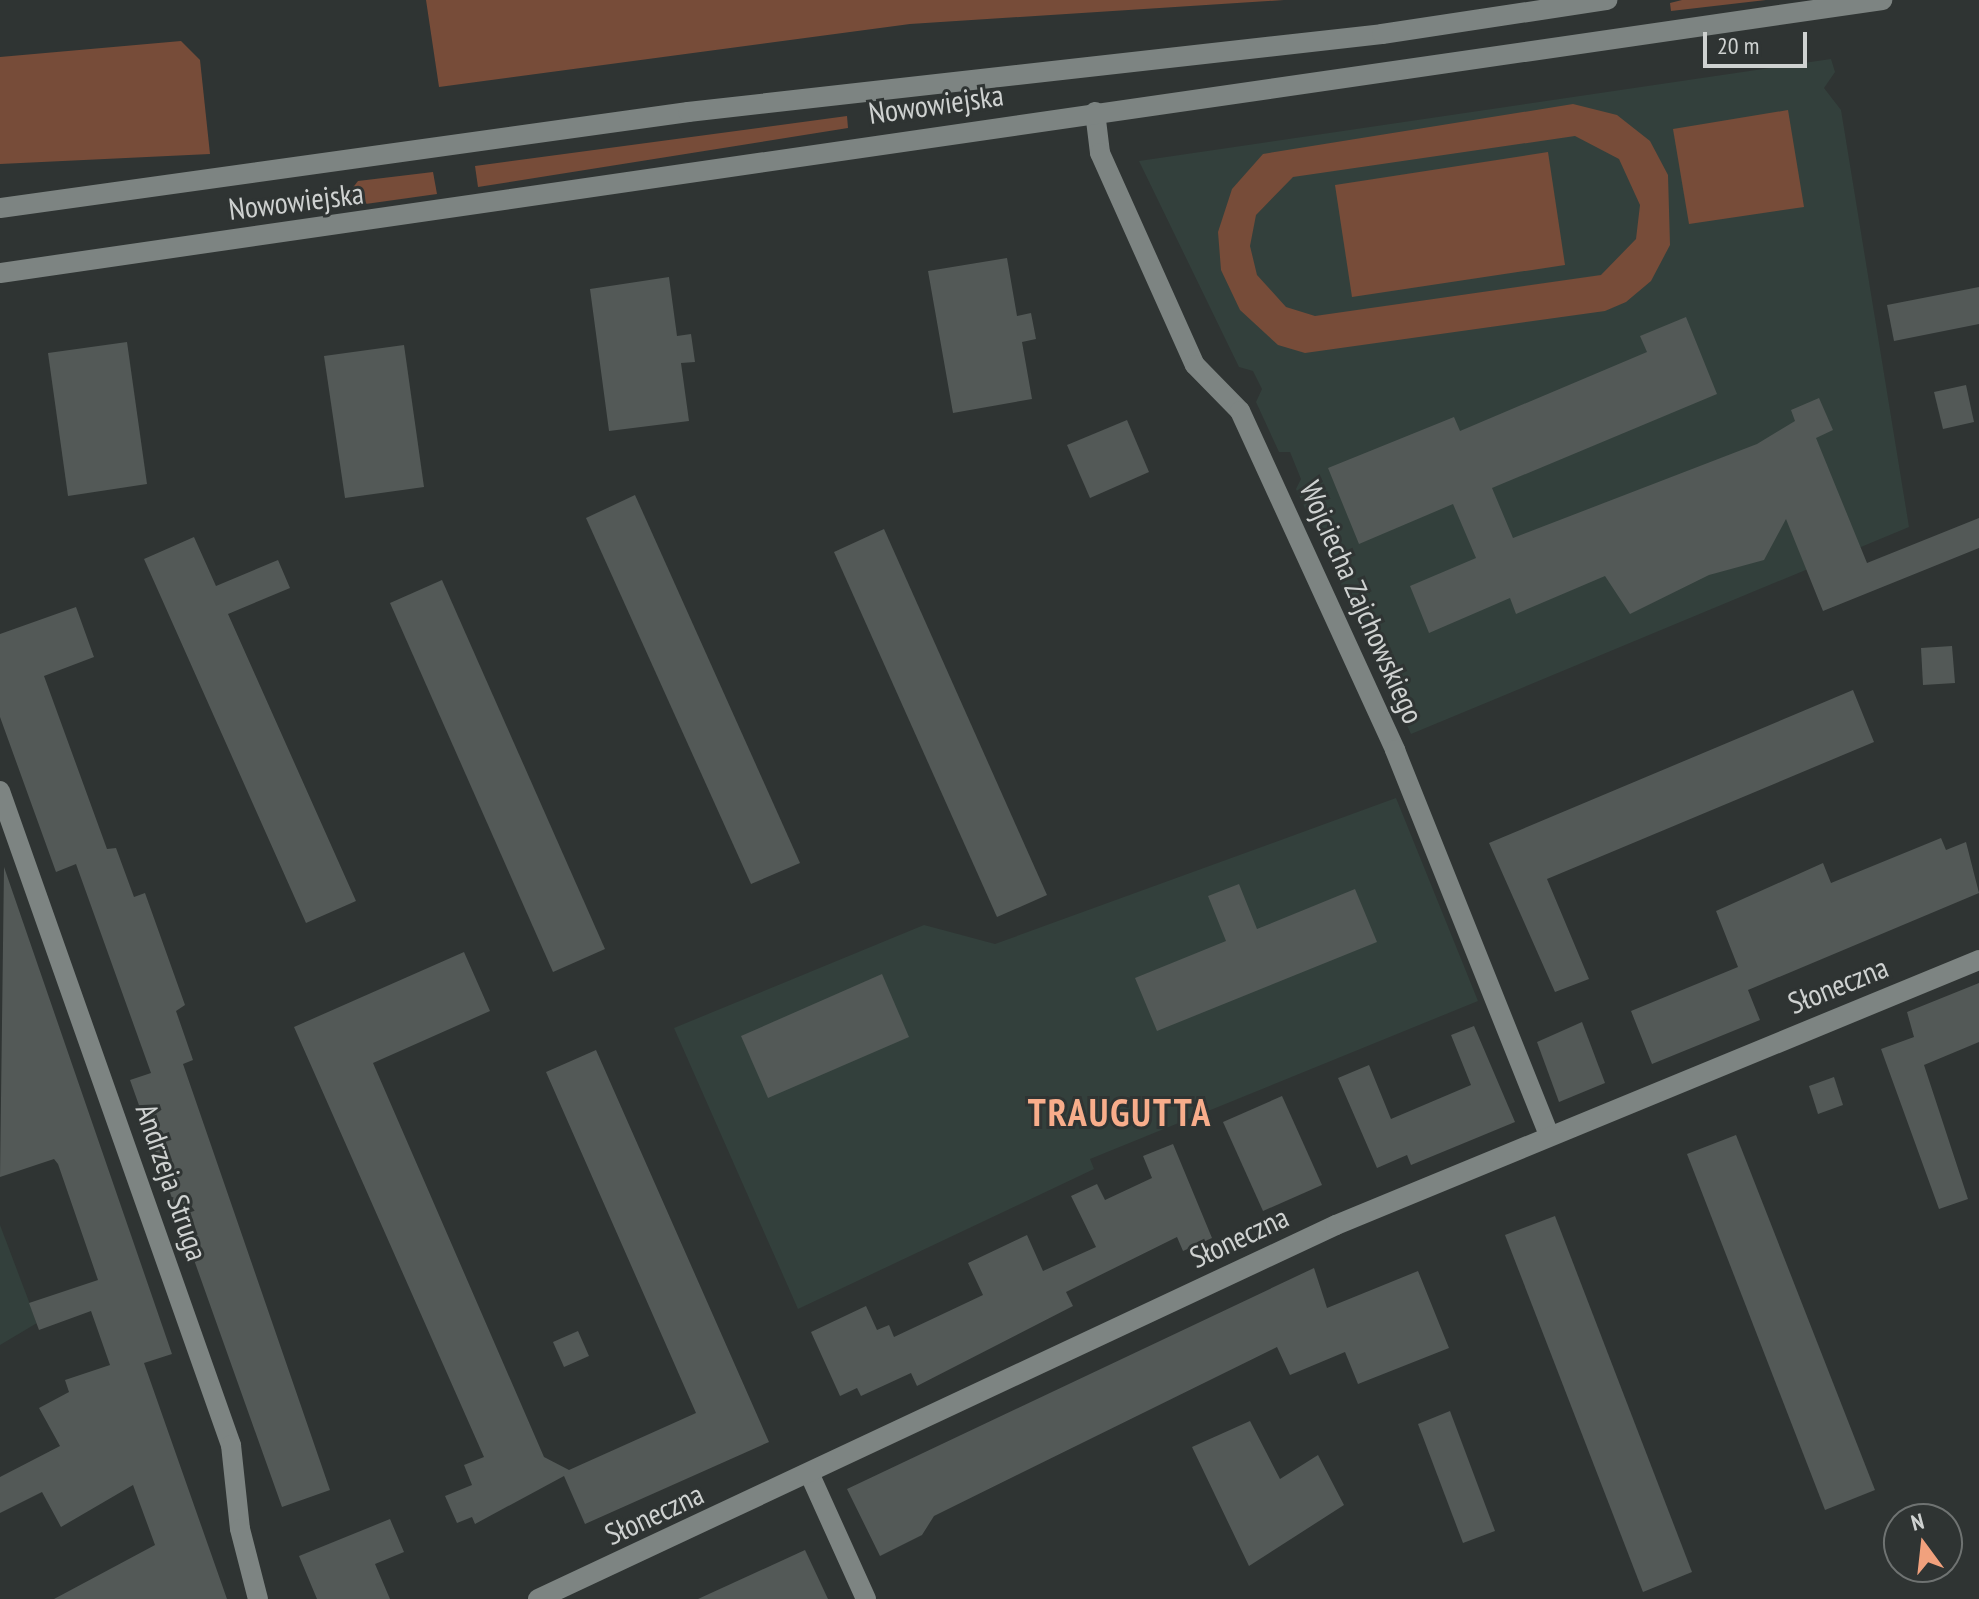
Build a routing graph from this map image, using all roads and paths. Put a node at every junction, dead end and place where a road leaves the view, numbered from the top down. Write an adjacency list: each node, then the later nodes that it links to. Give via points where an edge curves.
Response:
1 (1607, 0): 4 (street, Nowowiejska, via 1382,34 688,112)
2 (1882, 0): 3 (street, Nowowiejska)
3 (1095, 112): 5 (street, Nowowiejska); 8 (street, Wojciecha Zajchowskiego, via 1100,153 1195,365 1240,411 1427,826)
4 (0, 208)
5 (0, 273)
6 (0, 791): 10 (street, Andrzeja Struga, via 231,1445 240,1529)
7 (1979, 960): 8 (street, Słoneczna)
8 (1549, 1135): 9 (street, Słoneczna, via 1256,1262)
9 (810, 1475): 11 (street, Słoneczna); 12 (street)
10 (258, 1599)
11 (538, 1599)
12 (866, 1599)

